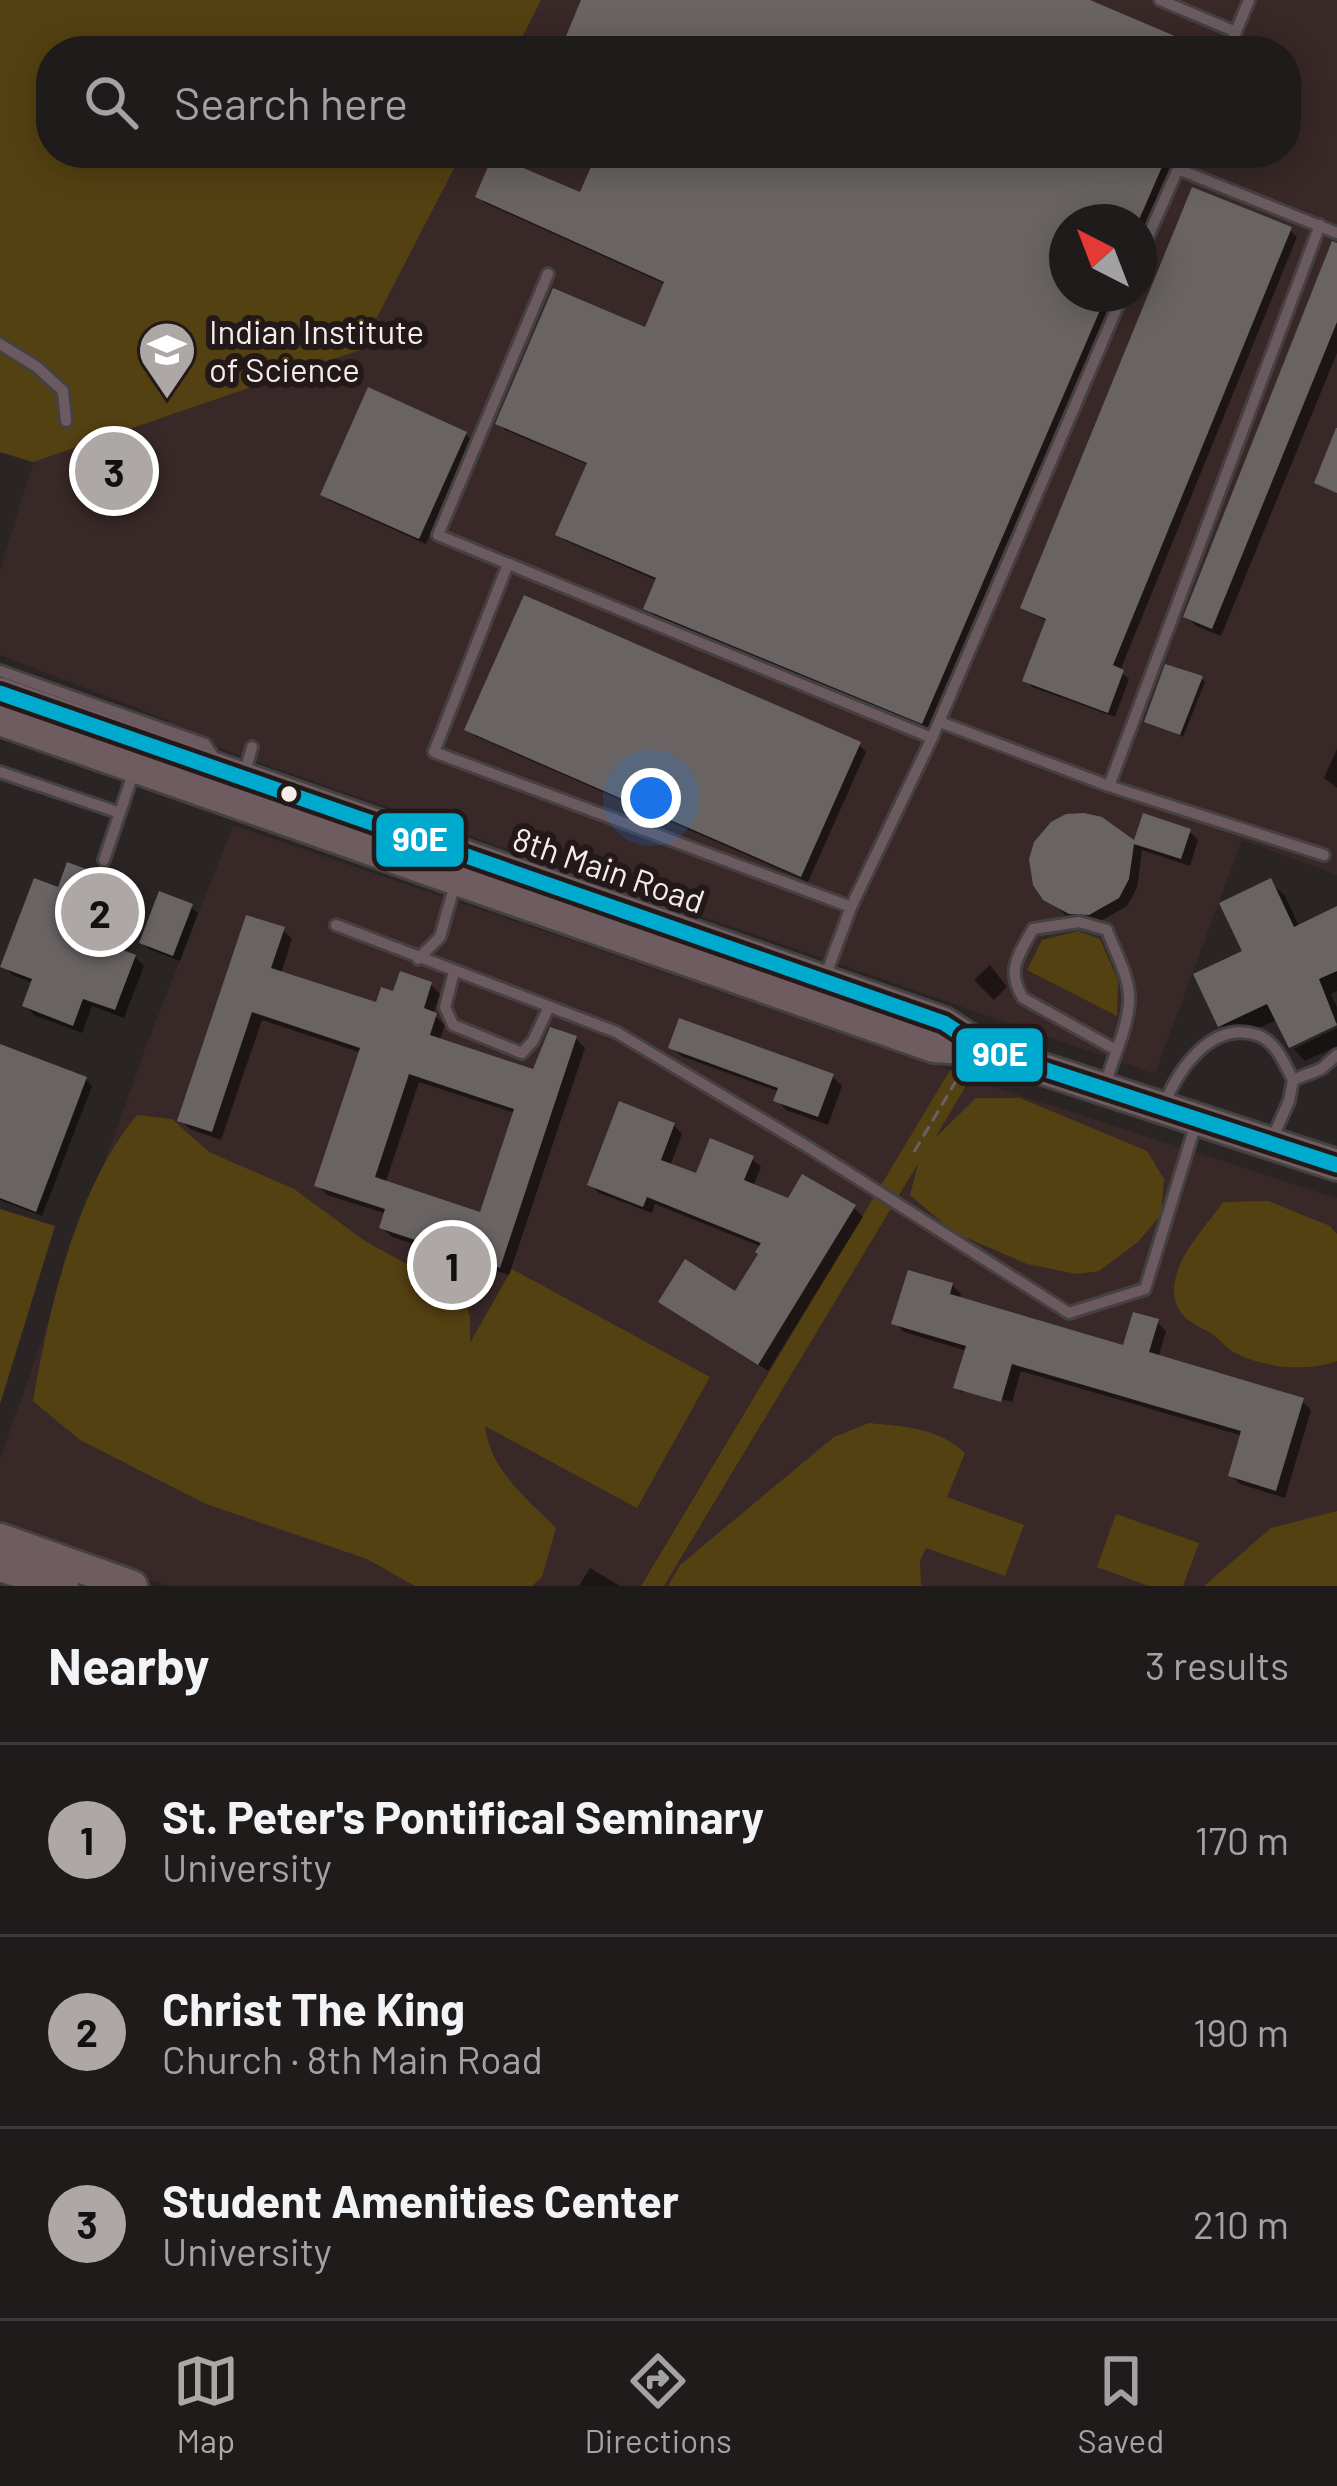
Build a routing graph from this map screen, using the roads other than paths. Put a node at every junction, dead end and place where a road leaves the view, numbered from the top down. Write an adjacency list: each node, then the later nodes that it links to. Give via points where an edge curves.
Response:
1 (1160, 0): 3 (lane)
2 (1249, 0): 3 (lane)
3 (1236, 32): 4 (lane)
4 (1234, 36)
5 (1178, 169): 6 (lane); 7 (lane)
6 (1157, 216)
7 (1320, 225): 8 (lane); 21 (lane)
8 (1337, 233)
9 (548, 274): 13 (lane, via 438,535)
10 (1115, 312): 15 (lane)
11 (0, 344): 12 (lane, via 63,392)
12 (66, 421)
13 (508, 564): 16 (lane); 26 (lane, via 434,752)
14 (3, 705): 18 (main road, 8th Main Road); 20 (main road, 8th Main Road)
15 (940, 722): 16 (lane); 21 (lane)
16 (932, 738): 26 (lane)
17 (252, 747): 20 (lane)
18 (136, 765): 22 (lane); 25 (main road, 8th Main Road)
19 (0, 772): 22 (lane)
20 (235, 775): 30 (main road, 8th Main Road)
21 (1109, 786): 23 (lane)
22 (120, 813): 24 (lane)
23 (1324, 855)
24 (104, 860)
25 (456, 881): 28 (lane, via 440,937); 30 (main road, 8th Main Road)
26 (851, 907): 30 (lane)
27 (336, 925): 28 (lane)
28 (418, 959): 29 (lane)
29 (454, 972): 31 (lane); 31 (lane, via 445,1007 454,1025 522,1053)
30 (819, 993): 35 (main road, 8th Main Road, via 944,1023 974,1060)
31 (549, 1007): 37 (lane, via 616,1032 1069,1313 1145,1289)
32 (1116, 1050): 32 (lane, via 1130,1002 1107,930 1079,922 1033,929 1012,966 1023,998); 35 (lane)
33 (1337, 1055): 34 (lane)
34 (1293, 1080): 36 (lane, via 1259,1035 1234,1034 1204,1046 1173,1080); 38 (lane)
35 (1104, 1089): 36 (main road, 8th Main Road)
36 (1162, 1108): 37 (main road, 8th Main Road)
37 (1197, 1120): 38 (main road, 8th Main Road)
38 (1270, 1143): 39 (main road, 8th Main Road)
39 (1337, 1165)
40 (0, 1539): 43 (main road)
41 (0, 1566): 42 (main road)
42 (63, 1586)
43 (132, 1586)

